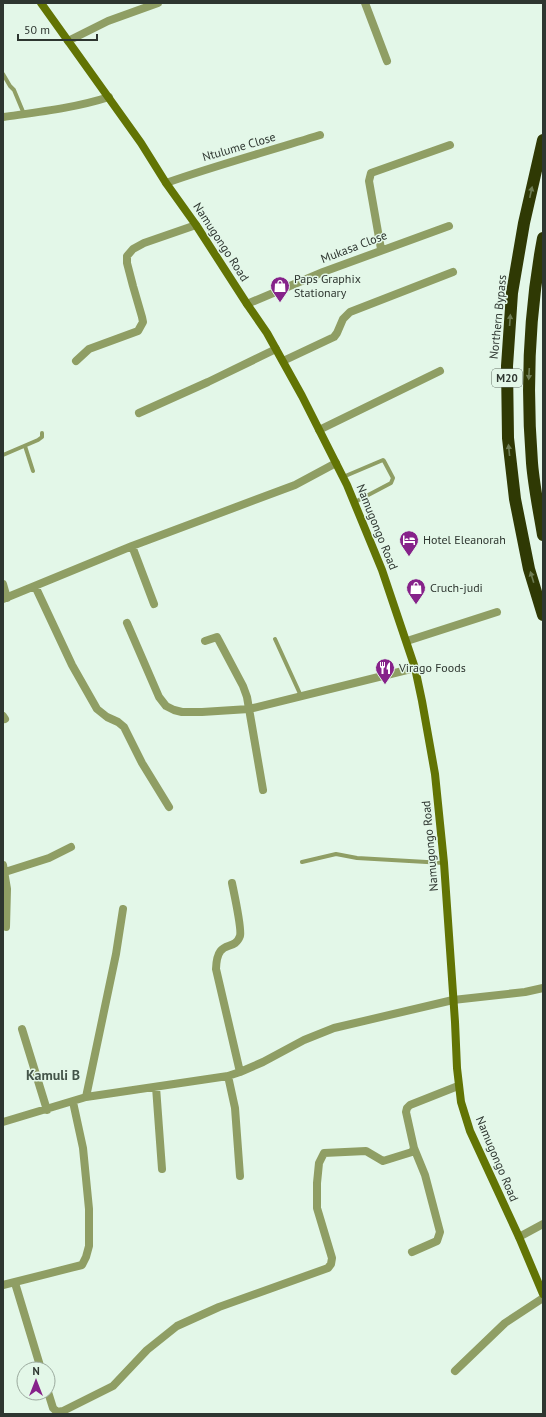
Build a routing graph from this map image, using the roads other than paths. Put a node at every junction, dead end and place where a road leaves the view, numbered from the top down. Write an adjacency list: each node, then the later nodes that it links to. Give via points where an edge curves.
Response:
1 (41, 3): 4 (main road, Namugongo Road)
2 (158, 3): 4 (street, via 108,21)
3 (365, 3): 5 (street)
4 (68, 41): 7 (main road, Namugongo Road)
5 (387, 61)
6 (3, 74): 8 (lane, via 14,90)
7 (109, 97): 8 (street); 13 (main road, Namugongo Road)
8 (24, 114): 9 (street)
9 (3, 117)
10 (320, 135): 13 (street, Ntulume Close)
11 (543, 140): 40 (highway, Northern Bypass / M20, one-way to 11, via 515,499 508,438 507,366 512,293 524,223)
12 (450, 145): 17 (street, via 370,173 369,181)
13 (166, 183): 14 (main road, Namugongo Road)
14 (196, 225): 19 (main road, Namugongo Road); 21 (street, via 133,249 127,256 127,263 142,316 141,326 138,331 89,348)
15 (449, 226): 17 (street, Mukasa Close)
16 (543, 238): 33 (highway, M20, one-way to 33, via 536,275 529,378 532,464)
17 (381, 249): 19 (street, Mukasa Close)
18 (453, 272): 22 (street, via 350,312 343,319 334,337)
19 (247, 304): 20 (main road, Namugongo Road)
20 (276, 348): 22 (main road, Namugongo Road); 24 (street, via 208,382)
21 (76, 361)
22 (283, 361): 25 (main road, Namugongo Road)
23 (440, 371): 25 (street)
24 (139, 412)
25 (319, 430): 29 (main road, Namugongo Road)
26 (42, 433): 27 (lane, via 42,437)
27 (25, 446): 28 (lane); 30 (lane)
28 (3, 455)
29 (336, 463): 31 (main road, Namugongo Road); 34 (street, via 295,485)
30 (33, 471)
31 (343, 477): 32 (main road, Namugongo Road); 32 (lane, via 383,460 393,478 391,483)
32 (354, 502): 44 (main road, Namugongo Road)
33 (543, 535)
34 (132, 546): 36 (street); 38 (street)
35 (3, 584): 37 (street)
36 (35, 586): 37 (street); 49 (street, via 72,665 97,708 124,727 142,763)
37 (5, 599)
38 (154, 604)
39 (497, 612): 44 (street)
40 (543, 615)
41 (127, 623): 47 (street, via 159,697 166,706 182,712)
42 (275, 639): 46 (lane)
43 (204, 641): 47 (street, via 217,637 243,686)
44 (407, 641): 45 (main road, Namugongo Road)
45 (415, 668): 46 (street); 52 (main road, Namugongo Road, via 435,774)
46 (301, 696): 47 (street)
47 (249, 708): 48 (street)
48 (263, 790)
49 (170, 807)
50 (71, 847): 53 (street, via 49,858)
51 (302, 862): 52 (lane, via 336,854 357,858)
52 (444, 862): 58 (main road, Namugongo Road)
53 (4, 868): 56 (street, via 7,889)
54 (232, 883): 60 (street, via 241,934 237,942 219,951 216,969)
55 (123, 909): 64 (street)
56 (6, 927)
57 (543, 988): 58 (street)
58 (453, 1000): 60 (street, via 334,1028); 62 (main road, Namugongo Road)
59 (22, 1029): 66 (street)
60 (240, 1072): 61 (street)
61 (228, 1076): 63 (street); 70 (street, via 235,1108)
62 (458, 1086): 68 (street, via 407,1108); 72 (main road, Namugongo Road, via 470,1132)
63 (156, 1087): 64 (street); 69 (street)
64 (86, 1097): 65 (street)
65 (73, 1102): 66 (street); 74 (street, via 83,1148 88,1202 89,1246 86,1257 82,1265)
66 (47, 1110): 67 (street)
67 (3, 1122)
68 (414, 1148): 73 (street, via 425,1175 440,1232 437,1241); 80 (street, via 412,1152 384,1161 366,1151 324,1153 319,1163 317,1208 332,1258 328,1268 226,1305 177,1326 147,1350 113,1386 63,1411 57,1412)
69 (162, 1169)
70 (240, 1176)
71 (543, 1224): 72 (street)
72 (519, 1237): 76 (main road, Namugongo Road)
73 (412, 1252)
74 (15, 1283): 75 (street); 78 (street)
75 (3, 1285)
76 (543, 1294)
77 (543, 1298): 79 (street, via 505,1323)
78 (39, 1361)
79 (455, 1371)
80 (51, 1401)

